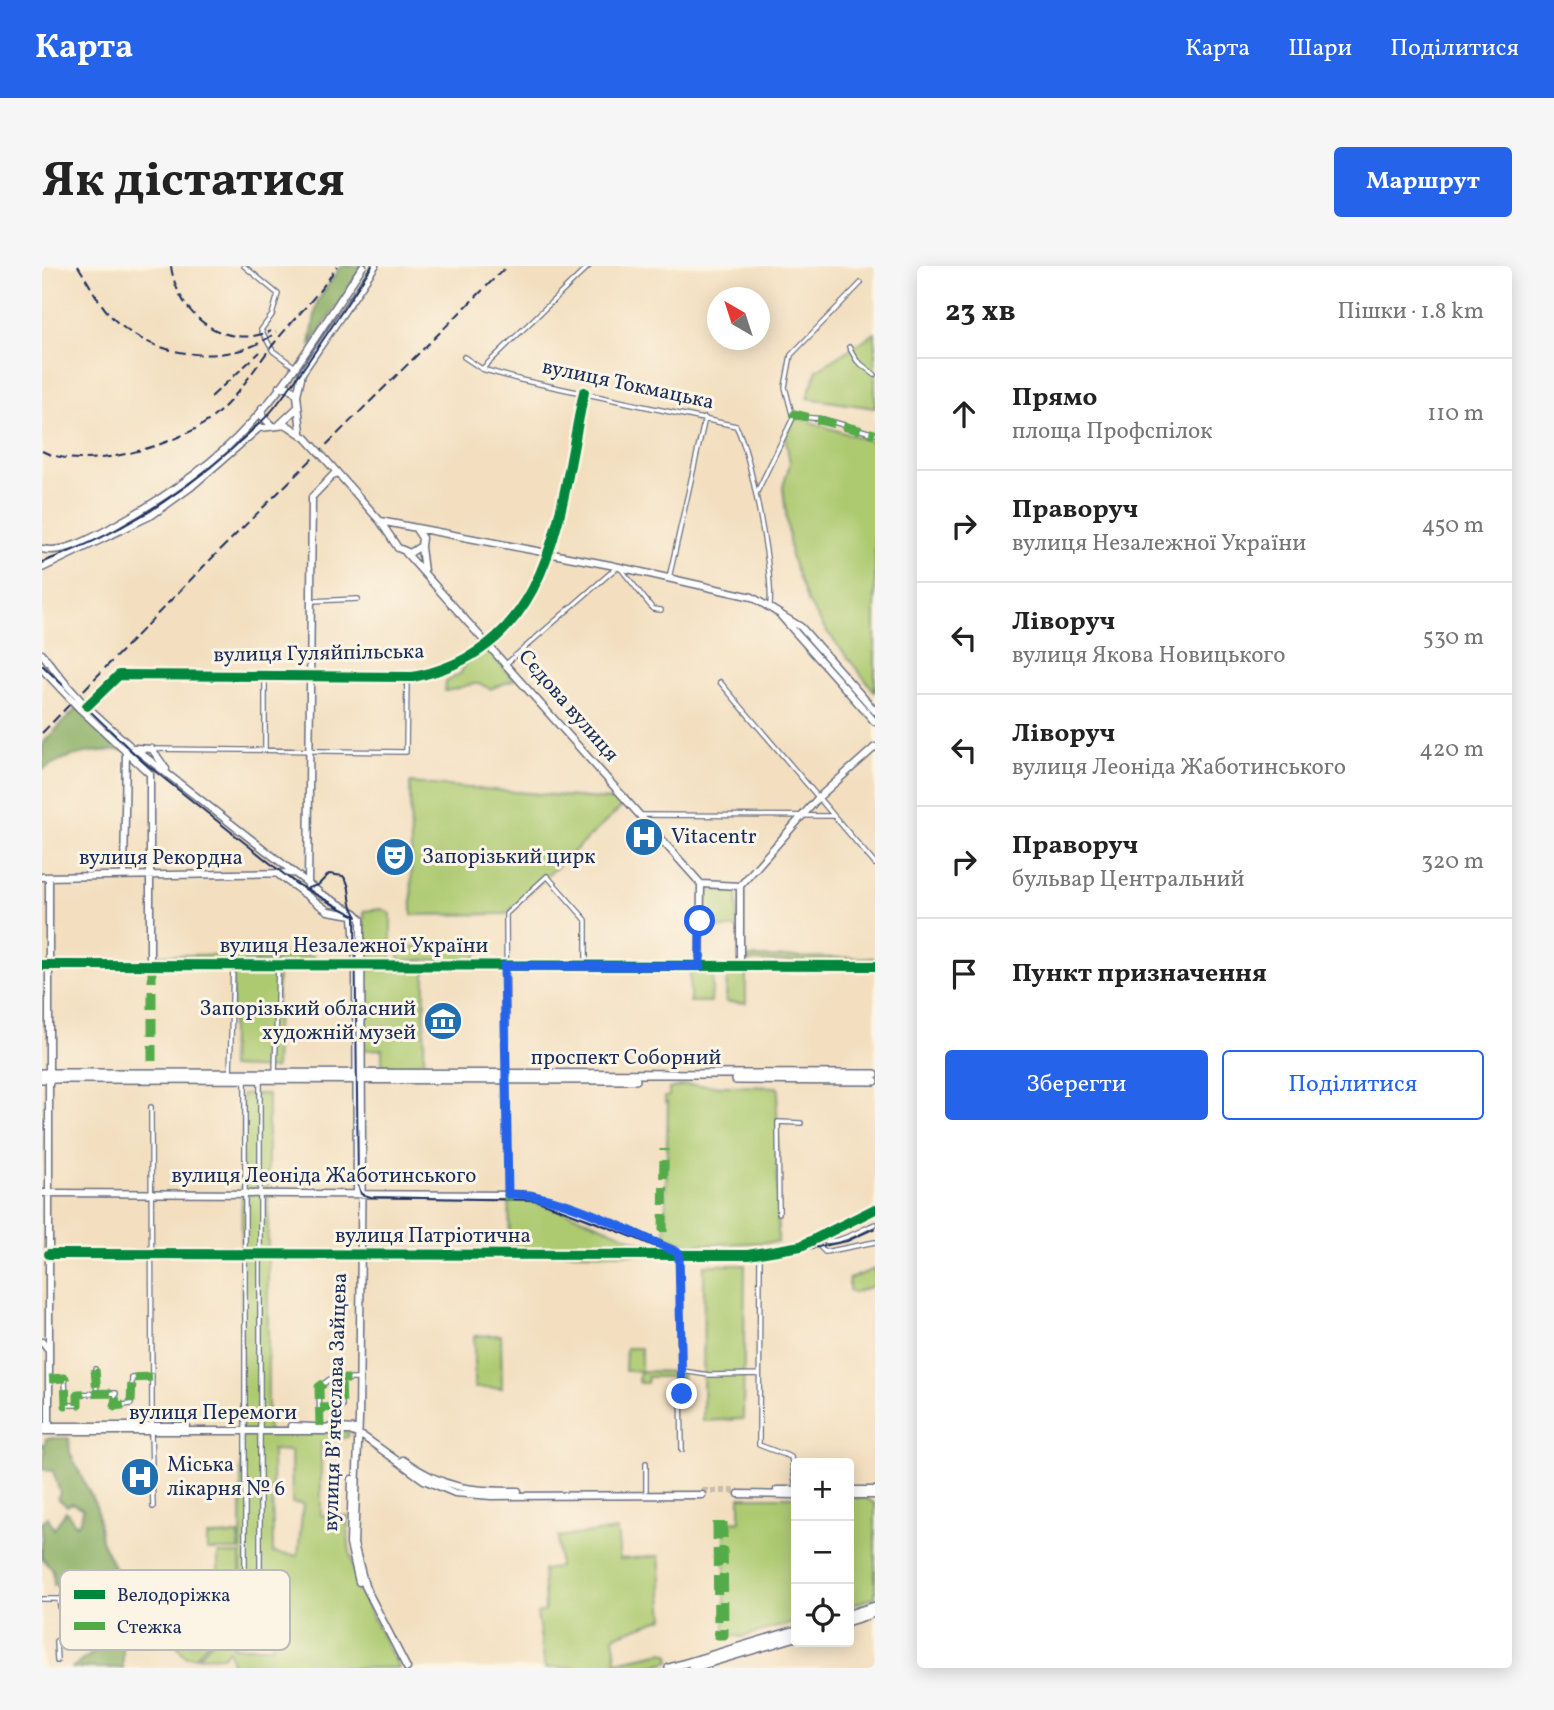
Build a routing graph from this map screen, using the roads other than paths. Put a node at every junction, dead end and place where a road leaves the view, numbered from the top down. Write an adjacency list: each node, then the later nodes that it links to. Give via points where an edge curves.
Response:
1 (244, 266): 8 (street, via 278,294 272,315 261,330 273,351)
2 (363, 266): 8 (main road)
3 (375, 266): 13 (main road, via 302,373)
4 (589, 266): 9 (street)
5 (861, 283): 17 (street, via 791,355 785,387)
6 (849, 347): 10 (street)
7 (464, 357): 9 (street, вулиця Токмацька)
8 (295, 367): 11 (main road)
9 (482, 369): 12 (street, вулиця Токмацька)
10 (875, 375)
11 (279, 387): 13 (main road, via 289,387); 15 (main road)
12 (584, 392): 16 (street, вулиця Токмацька); 31 (street, вулиця Гуляйпільська)
13 (297, 395): 14 (main road)
14 (298, 407): 18 (main road); 21 (main road)
15 (261, 408): 19 (main road); 29 (main road, via 223,450 147,508 66,548)
16 (705, 418): 23 (street, вулиця Токмацька, via 736,426); 35 (street)
17 (793, 418): 20 (street, via 795,414 822,419); 23 (street)
18 (280, 424): 19 (main road); 21 (main road)
19 (271, 425): 33 (main road, via 253,432 152,515)
20 (875, 434)
21 (304, 435): 22 (main road, bridge)
22 (336, 471): 24 (main road); 37 (main road, via 312,497)
23 (755, 496): 38 (street, via 769,569)
24 (380, 521): 25 (main road); 27 (main road)
25 (413, 528): 26 (main road); 27 (main road, via 400,531); 28 (main road, via 421,534)
26 (439, 534): 28 (main road); 31 (main road)
27 (396, 544): 30 (main road)
28 (421, 544): 30 (main road); 34 (main road)
29 (42, 549)
30 (406, 553): 34 (main road, Сєдова вулиця)
31 (549, 554): 32 (main road); 40 (street, вулиця Гуляйпільська, via 533,591 509,626)
32 (619, 567): 35 (main road); 39 (street, via 653,609); 42 (street)
33 (42, 568)
34 (425, 573): 40 (main road, Сєдова вулиця)
35 (669, 578): 38 (main road, via 735,591)
36 (358, 599): 37 (street)
37 (310, 601): 45 (main road)
38 (770, 605): 50 (main road, via 801,627); 51 (main road)
39 (661, 610)
40 (489, 643): 42 (main road, Сєдова вулиця); 46 (street, вулиця Гуляйпільська, via 443,671)
41 (42, 654): 48 (main road)
42 (507, 663): 60 (main road, Сєдова вулиця)
43 (42, 669): 48 (main road)
44 (265, 676): 45 (street, вулиця Гуляйпільська); 49 (street, вулиця Гуляйпільська, via 119,675); 55 (street)
45 (310, 676): 46 (street, вулиця Гуляйпільська); 56 (main road)
46 (407, 677): 56 (street, via 406,752)
47 (720, 682): 58 (street)
48 (63, 687): 49 (main road, bridge)
49 (83, 706): 52 (main road)
50 (875, 711)
51 (875, 722)
52 (130, 747): 54 (main road); 57 (main road); 64 (main road); 65 (main road, via 150,774)
53 (875, 747): 58 (main road)
54 (152, 748): 55 (street); 57 (main road)
55 (265, 750): 56 (street)
56 (310, 751): 69 (main road)
57 (169, 773): 63 (main road)
58 (819, 797): 59 (main road); 61 (street)
59 (804, 814): 60 (street); 61 (street); 70 (main road)
60 (640, 815): 68 (main road, Сєдова вулиця)
61 (836, 817): 62 (street)
62 (875, 864)
63 (294, 873): 66 (main road, вулиця Рекордна); 69 (main road)
64 (124, 875): 65 (main road, вулиця Рекордна); 67 (main road, вулиця Рекордна)
65 (152, 875): 66 (main road, вулиця Рекордна); 72 (main road)
66 (279, 875): 71 (main road, via 328,911)
67 (45, 877): 76 (main road)
68 (701, 884): 70 (main road); 79 (main road)
69 (308, 886): 71 (main road)
70 (740, 886): 77 (main road)
71 (354, 914): 75 (main road, вулиця Вʼячеслава Зайцева); 75 (main road, вулиця Вʼячеслава Зайцева, via 361,919)
72 (150, 964): 73 (main road, вулиця Незалежної України); 76 (main road, вулиця Незалежної України)
73 (233, 964): 74 (main road, вулиця Незалежної України); 84 (street)
74 (278, 964): 75 (main road, вулиця Незалежної України); 87 (street)
75 (359, 964): 78 (main road, вулиця Незалежної України); 88 (main road, вулиця Вʼячеслава Зайцева)
76 (46, 965): 83 (main road)
77 (740, 965): 79 (main road, вулиця Незалежної України); 80 (main road, вулиця Незалежної України)
78 (504, 966): 81 (main road, вулиця Незалежної України); 81 (street, via 506,914 547,876 586,920); 89 (street)
79 (700, 966): 81 (main road, вулиця Незалежної України)
80 (875, 966)
81 (586, 967)
82 (875, 1074): 90 (main road, проспект Соборний)
83 (46, 1076): 84 (main road, проспект Соборний); 98 (main road)
84 (230, 1076): 85 (main road, проспект Соборний)
85 (245, 1076): 86 (main road, проспект Соборний); 95 (street)
86 (260, 1076): 87 (main road, проспект Соборний); 96 (street)
87 (275, 1076): 88 (main road, проспект Соборний)
88 (359, 1076): 89 (main road, проспект Соборний); 97 (main road, вулиця Вʼячеслава Зайцева)
89 (507, 1078): 90 (main road, проспект Соборний); 99 (street)
90 (782, 1078): 91 (main road, проспект Соборний)
91 (875, 1081)
92 (151, 1107): 94 (street)
93 (801, 1123): 101 (street, via 778,1122)
94 (152, 1192): 95 (main road, вулиця Леоніда Жаботинського); 98 (main road, вулиця Леоніда Жаботинського); 110 (street)
95 (246, 1192): 96 (main road, вулиця Леоніда Жаботинського); 107 (street)
96 (262, 1192): 97 (main road, вулиця Леоніда Жаботинського); 108 (street)
97 (359, 1192): 99 (main road, вулиця Леоніда Жаботинського); 111 (main road, вулиця Вʼячеслава Зайцева)
98 (45, 1193): 106 (main road)
99 (508, 1194): 105 (main road, вулиця Леоніда Жаботинського, via 557,1202)
100 (875, 1209): 103 (main road)
101 (779, 1213)
102 (875, 1224): 103 (street, via 842,1238)
103 (816, 1240): 104 (street, вулиця Патріотична, via 825,1252); 109 (main road, вулиця Патріотична)
104 (875, 1242)
105 (679, 1253): 109 (main road, вулиця Патріотична); 111 (street, вулиця Патріотична); 115 (street)
106 (49, 1254): 110 (street, вулиця Патріотична); 113 (main road)
107 (247, 1254): 108 (street, вулиця Патріотична); 110 (street, вулиця Патріотична); 126 (street)
108 (262, 1254): 111 (street, вулиця Патріотична); 126 (street)
109 (760, 1254): 116 (street)
110 (152, 1255): 117 (street)
111 (359, 1255): 119 (main road, вулиця Вʼячеслава Зайцева); 129 (main road, вулиця Вʼячеслава Зайцева)
112 (42, 1342): 113 (main road)
113 (49, 1351): 120 (main road)
114 (95, 1369): 121 (street)
115 (682, 1371): 116 (street, via 709,1376); 130 (street)
116 (759, 1374): 131 (street, via 759,1445)
117 (152, 1377): 121 (street, via 132,1378 131,1404 116,1406 116,1393); 128 (street)
118 (341, 1378): 119 (street); 124 (street, via 330,1378 320,1387); 124 (street, via 342,1407)
119 (358, 1378): 129 (main road, вулиця Вʼячеслава Зайцева)
120 (49, 1379): 122 (street, via 65,1378); 127 (main road)
121 (97, 1393): 123 (street)
122 (65, 1394): 123 (street); 123 (street, via 66,1405 78,1405)
123 (78, 1394)
124 (320, 1408): 125 (street)
125 (320, 1426): 126 (main road, вулиця Перемоги); 129 (main road, вулиця Перемоги)
126 (253, 1427): 128 (main road, вулиця Перемоги); 129 (main road, вулиця Перемоги); 140 (street); 141 (street)
127 (45, 1428): 128 (main road, вулиця Перемоги)
128 (152, 1429): 139 (street)
129 (357, 1431): 133 (main road, via 424,1480); 155 (main road, вулиця Вʼячеслава Зайцева, via 351,1559)
130 (682, 1450)
131 (791, 1458)
132 (646, 1462): 134 (street)
133 (456, 1490): 134 (main road); 134 (main road, via 491,1496 702,1493)
134 (646, 1491)
135 (739, 1492): 136 (main road)
136 (791, 1493)
137 (854, 1493): 138 (main road)
138 (875, 1493)
139 (153, 1507)
140 (246, 1570)
141 (259, 1570)
142 (42, 1599): 143 (street)
143 (59, 1599): 144 (street)
144 (60, 1606)
145 (875, 1606): 146 (main road)
146 (854, 1612)
147 (875, 1613): 148 (main road)
148 (854, 1619)
149 (791, 1632): 152 (main road)
150 (791, 1638): 152 (main road)
151 (60, 1640): 154 (street, via 56,1641)
152 (755, 1646): 153 (main road)
153 (741, 1650): 156 (main road); 157 (main road)
154 (57, 1661)
155 (405, 1668)
156 (668, 1668)
157 (692, 1668)

